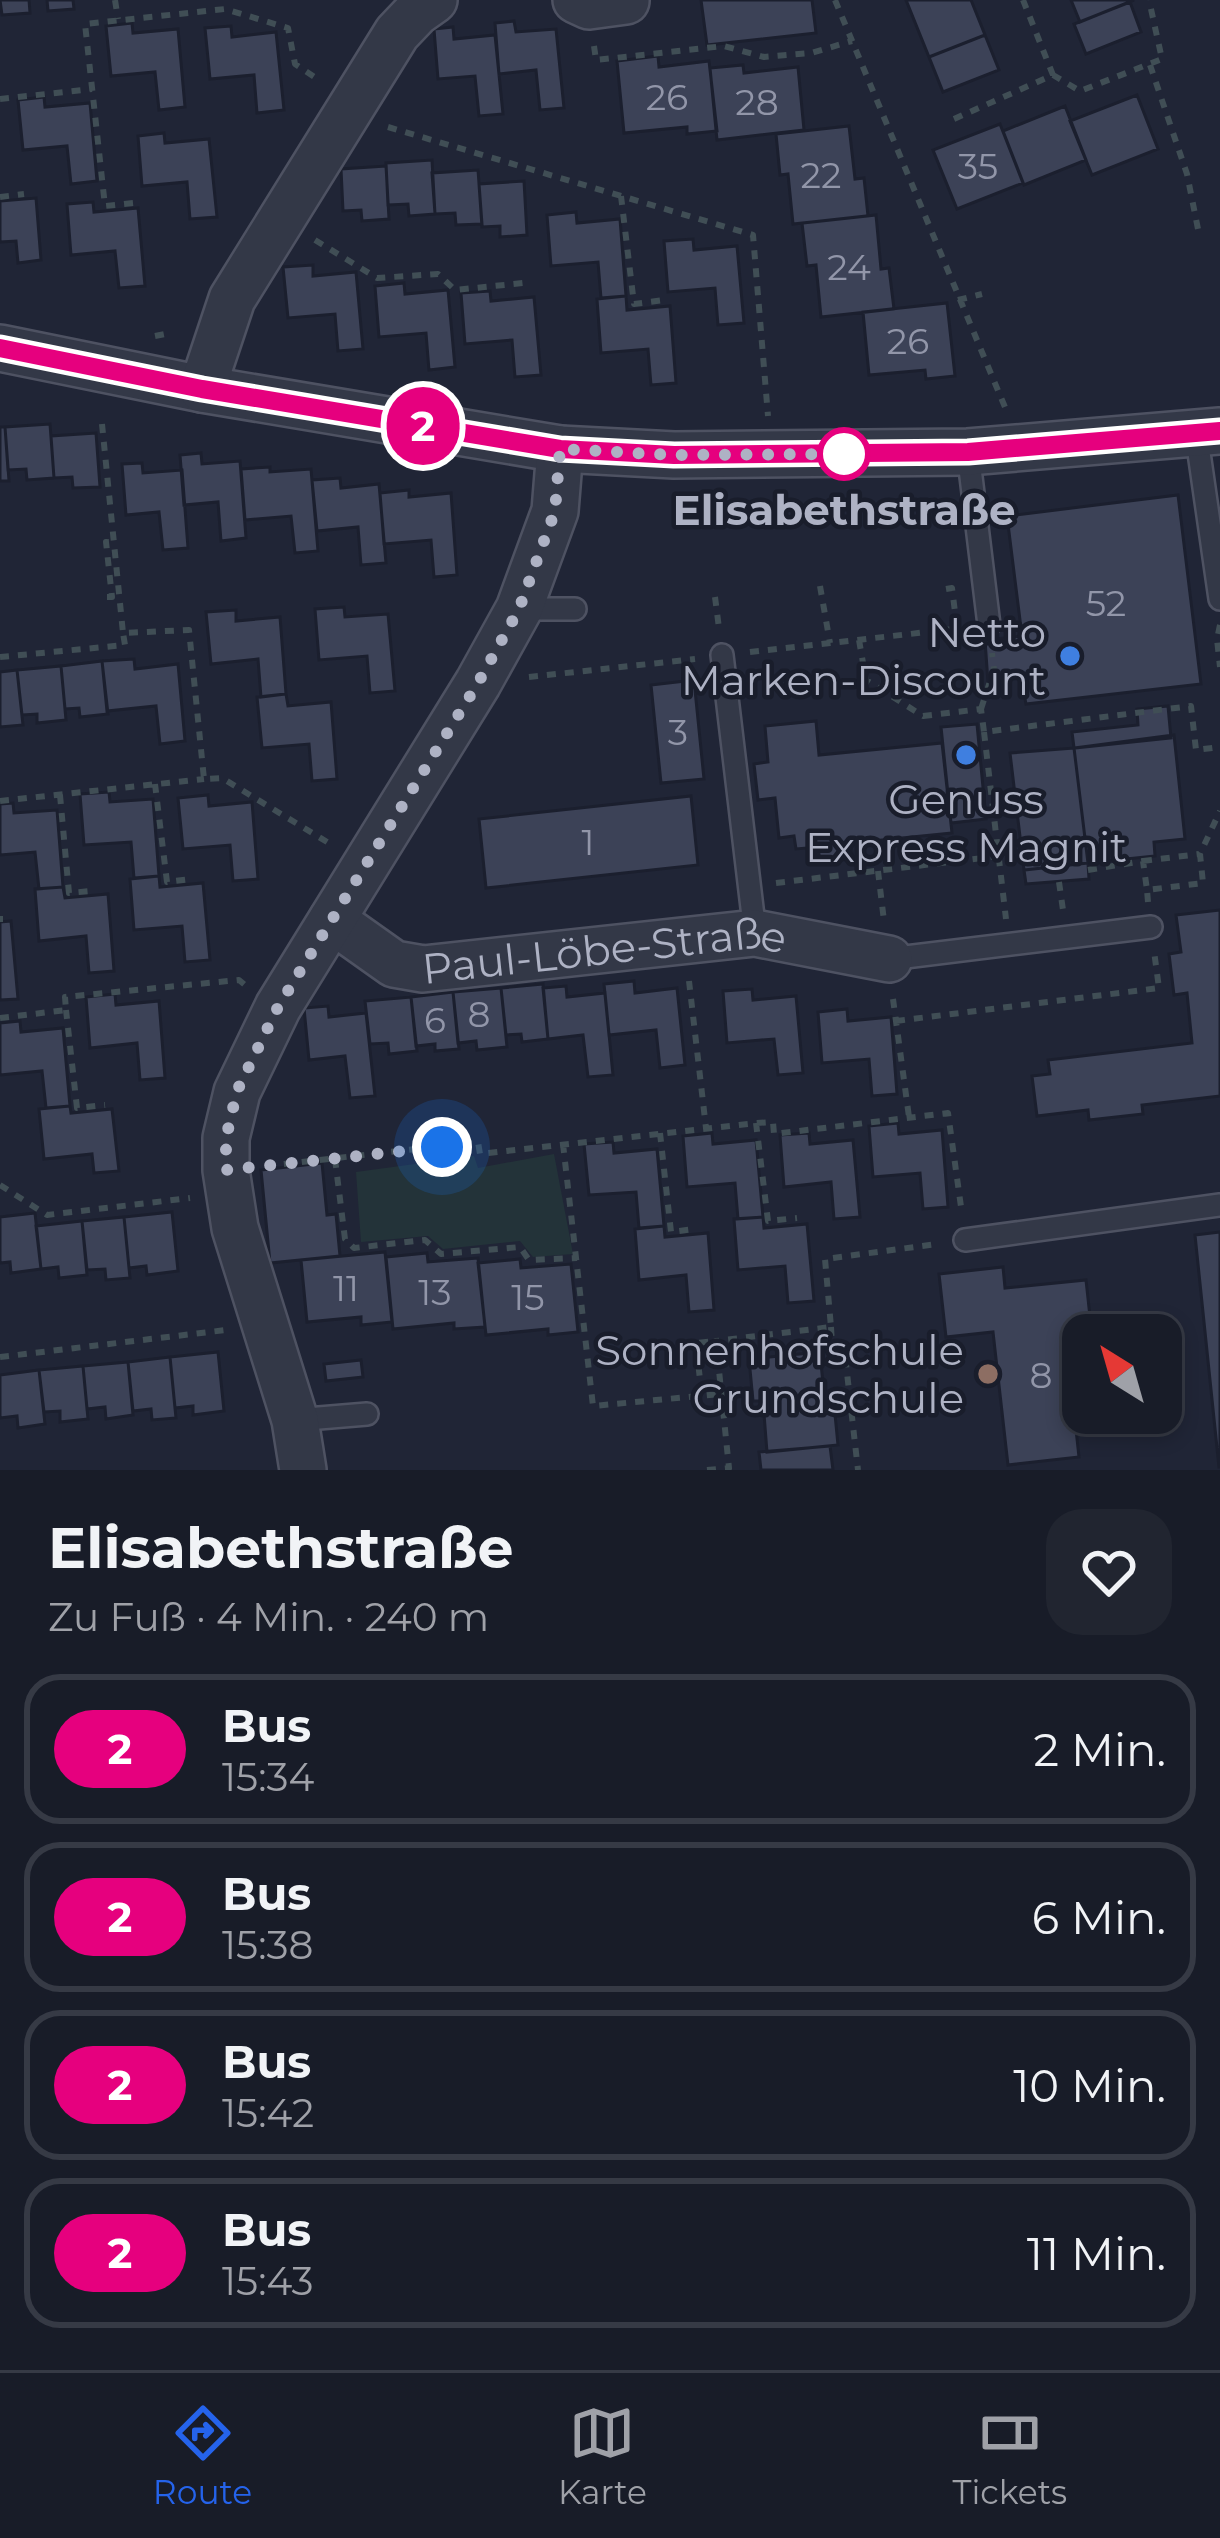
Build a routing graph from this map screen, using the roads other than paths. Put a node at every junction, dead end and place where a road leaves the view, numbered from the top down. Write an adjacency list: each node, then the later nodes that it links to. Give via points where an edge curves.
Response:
1 (434, 0): 6 (street, via 397,33 232,299)
2 (641, 0): 3 (lane)
3 (626, 1): 4 (street, via 589,7)
4 (584, 19)
5 (0, 348): 6 (street)
6 (202, 389): 8 (street)
7 (1208, 431): 9 (street); 10 (lane)
8 (560, 449): 9 (street); 11 (street, via 555,511)
9 (968, 452): 13 (lane)
10 (1220, 599)
11 (519, 609): 12 (lane); 15 (street)
12 (575, 609)
13 (989, 625)
14 (722, 656): 17 (lane)
15 (332, 920): 17 (street, Paul-Löbe-Straße, via 394,964 423,969); 22 (street, via 237,1091 226,1138 235,1228)
16 (1151, 927): 18 (lane)
17 (755, 932): 18 (street, Paul-Löbe-Straße)
18 (889, 959)
19 (1220, 1205): 20 (lane)
20 (965, 1240)
21 (367, 1414): 22 (lane)
22 (295, 1420): 23 (street)
23 (304, 1470)

